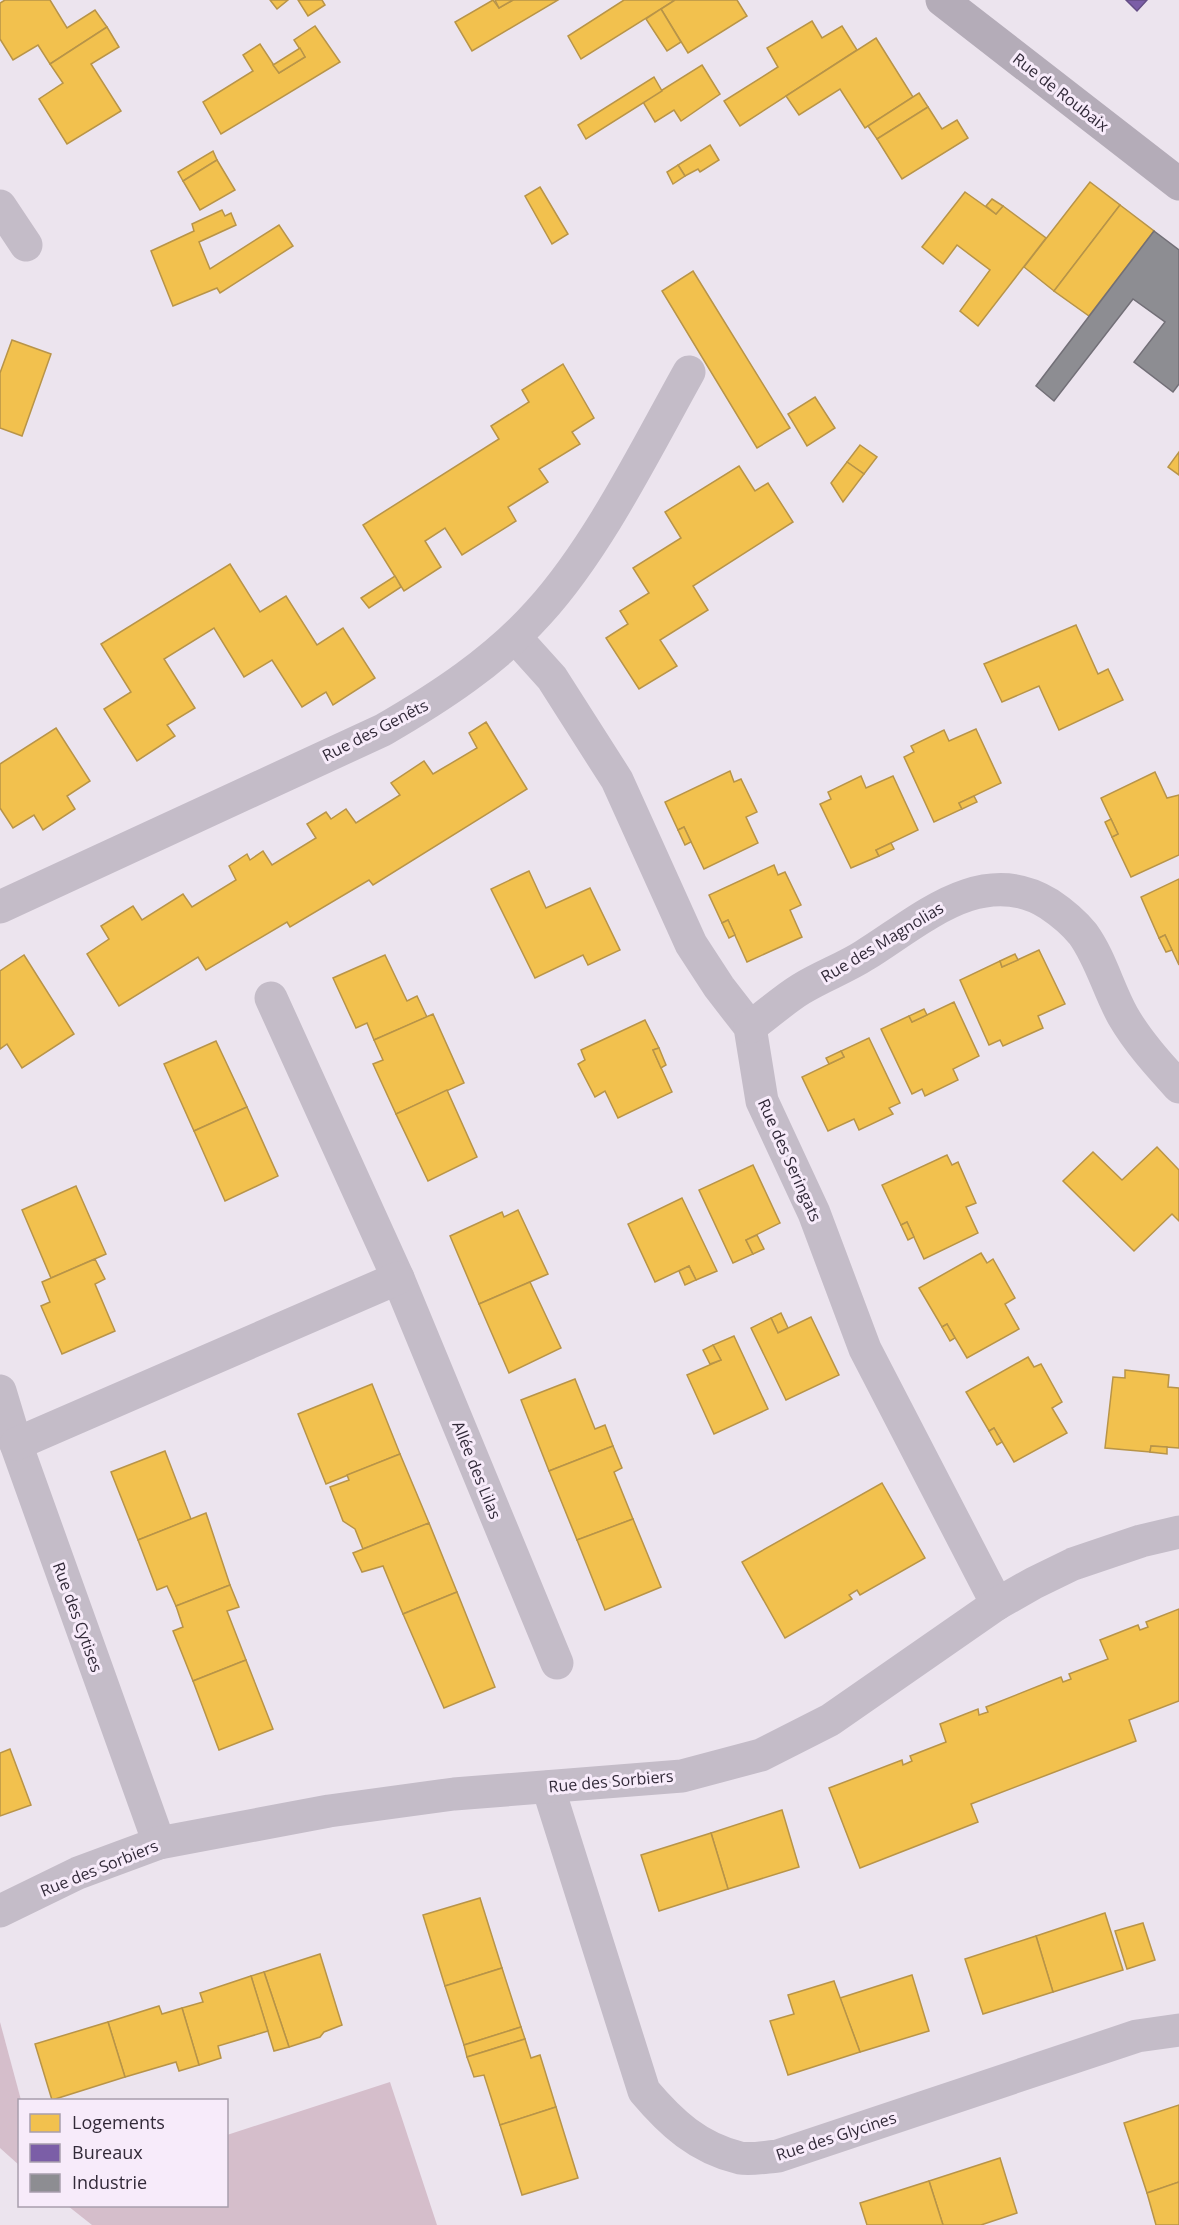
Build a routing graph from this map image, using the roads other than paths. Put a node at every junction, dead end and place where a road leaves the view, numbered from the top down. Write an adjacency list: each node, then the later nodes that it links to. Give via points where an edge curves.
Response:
1 (942, 0): 2 (main road, Rue de Roubaix)
2 (1179, 184)
3 (0, 206): 4 (street)
4 (26, 245)
5 (689, 372): 6 (street, Rue des Genêts, via 590,544 540,611)
6 (515, 637): 7 (street, Rue des Genêts, via 430,703 383,730); 9 (street, Rue des Seringats, via 552,678 617,780 691,944)
7 (0, 907)
8 (271, 998): 11 (street, Allée des Lilas)
9 (750, 1027): 10 (street, Rue des Magnolias, via 801,989 864,956 947,902 1005,889 1034,894 1082,933 1123,1016); 15 (street, Rue des Seringats, via 762,1101 814,1213 865,1349)
10 (1179, 1087)
11 (398, 1278): 13 (street); 16 (street, Allée des Lilas)
12 (0, 1391): 13 (street, Rue des Cytises)
13 (16, 1444): 18 (street, Rue des Cytises)
14 (1179, 1533): 15 (street, Rue des Sorbiers, via 1073,1564)
15 (997, 1604): 17 (street, Rue des Sorbiers, via 830,1720 761,1755 682,1776)
16 (557, 1663)
17 (548, 1787): 18 (street, Rue des Sorbiers, via 453,1794 329,1811); 20 (street, Rue des Glycines, via 644,2091 669,2121 702,2144 741,2158 778,2157 1137,2036)
18 (159, 1843): 19 (street, Rue des Sorbiers, via 78,1873)
19 (0, 1911)
20 (1179, 2030)

